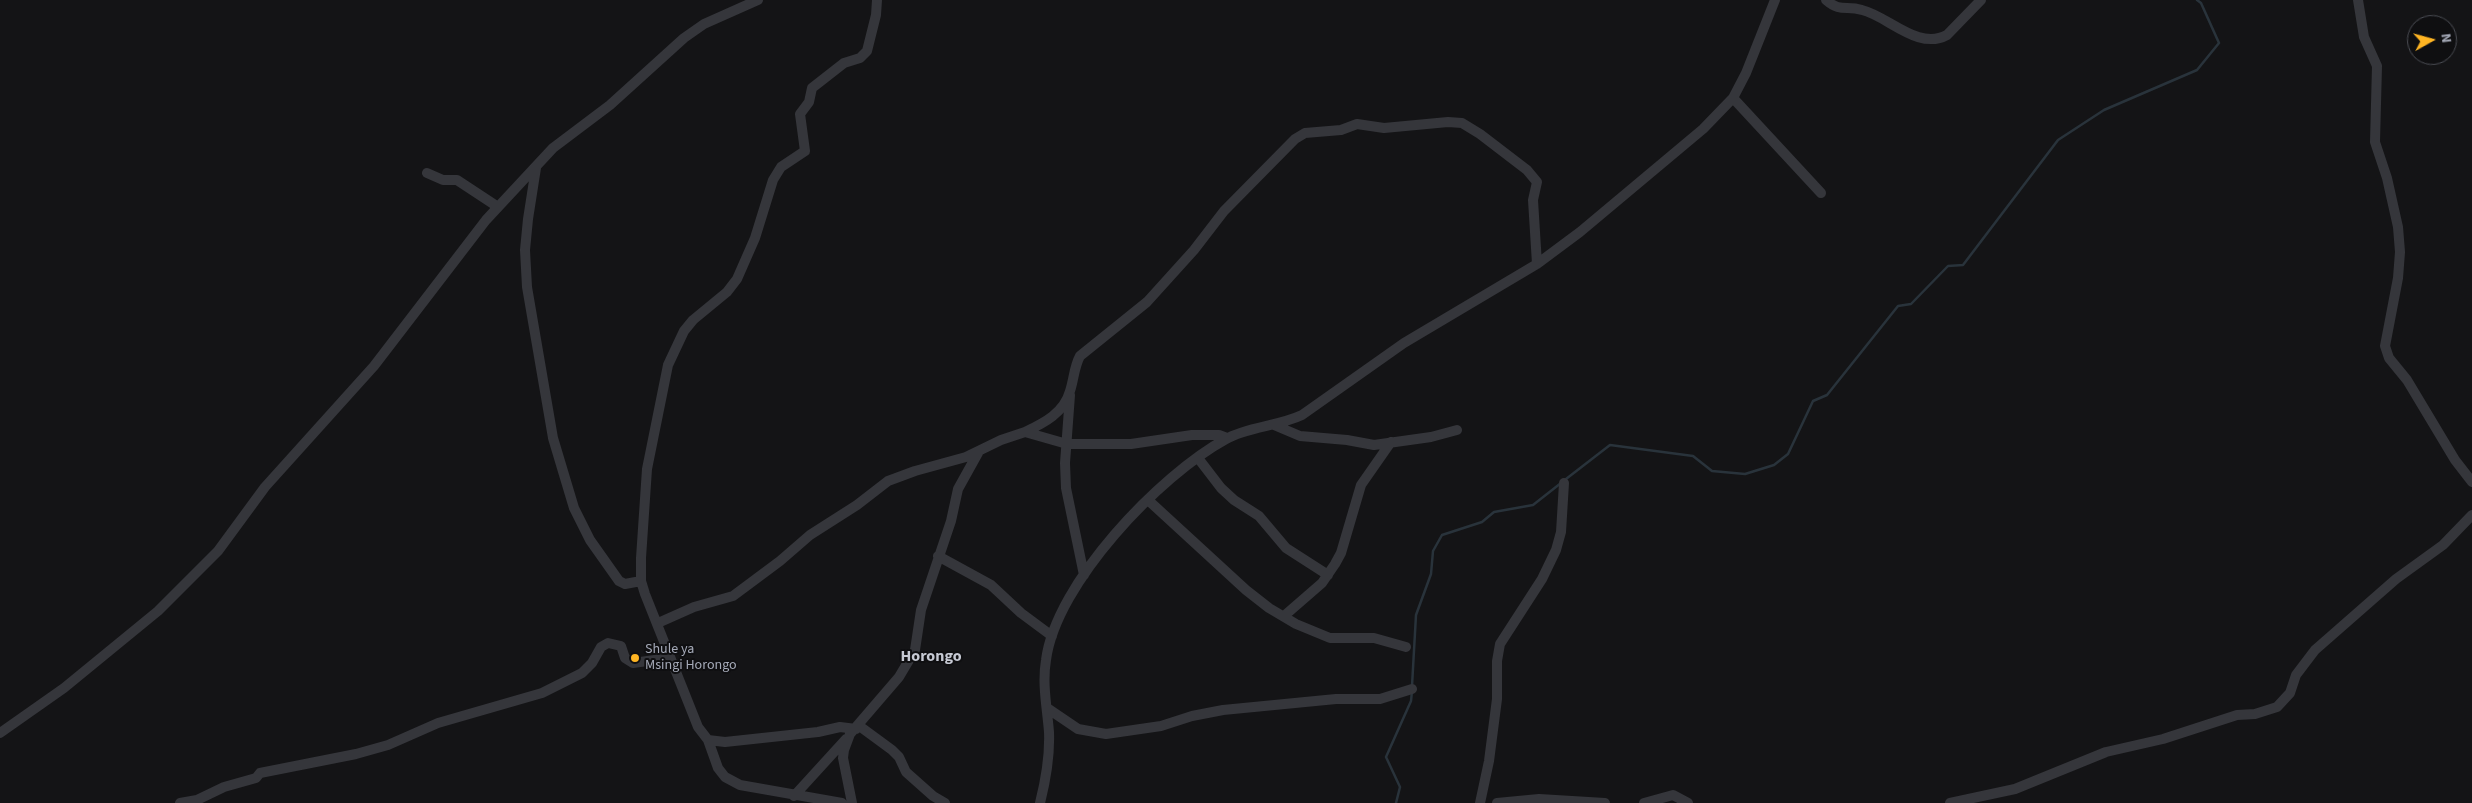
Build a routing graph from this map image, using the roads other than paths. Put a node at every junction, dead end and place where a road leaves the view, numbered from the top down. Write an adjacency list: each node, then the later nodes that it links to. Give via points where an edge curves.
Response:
1 (758, 0): 8 (street, via 704,24 684,38 610,105 553,148)
2 (877, 0): 29 (street, via 866,51 860,58 844,63 812,88 800,114 805,151 786,162 773,180 755,238 737,279 727,292 693,320 673,352 647,468)
3 (1775, 0): 7 (street)
4 (1826, 0): 5 (street, via 1835,8 1862,10 1915,36 1932,39 1947,35)
5 (1981, 0)
6 (2358, 0): 22 (street, via 2364,36 2378,66 2375,142 2387,178 2400,252 2385,346 2389,358 2407,380 2455,460)
7 (1733, 98): 10 (street); 12 (street, via 1673,156)
8 (536, 168): 11 (street); 29 (street, via 528,219 527,287 556,451 574,508 590,540 619,581 625,584)
9 (427, 173): 11 (street, via 443,180 457,180)
10 (1821, 193)
11 (498, 207): 38 (street, via 374,366 260,492 218,551 158,611 64,688)
12 (1537, 264): 13 (street, via 1533,200 1537,182 1527,170 1466,126 1448,122 1384,128 1357,124 1340,130 1305,134 1295,139 1224,211 1147,302 1080,356 1075,364); 14 (street, via 1404,343 1302,415)
13 (1070, 392): 16 (street, via 1061,409); 19 (street)
14 (1274, 425): 17 (street); 18 (street, via 1300,436 1374,445)
15 (1457, 430): 18 (street)
16 (1025, 432): 19 (street); 20 (street)
17 (1227, 438): 19 (street, via 1192,435 1131,444); 21 (street)
18 (1390, 442): 28 (street, via 1361,485 1341,553)
19 (1067, 444): 27 (street, via 1066,488)
20 (978, 453): 26 (street, via 958,489); 31 (street, via 888,481 810,535 733,596 694,606)
21 (1198, 458): 24 (street, via 1166,481); 28 (street, via 1221,488 1259,516 1286,548)
22 (2472, 482)
23 (1564, 484): 46 (street, via 1561,532 1556,550 1542,579 1500,644 1497,699)
24 (1148, 500): 27 (street, via 1100,551); 30 (street, via 1246,590)
25 (2472, 515): 51 (street, via 2443,545 2396,580 2315,650 2278,707 2106,752 2015,789)
26 (938, 556): 32 (street, via 986,581); 37 (street, via 921,610 915,650 908,665)
27 (1084, 575): 32 (street)
28 (1328, 575): 30 (street)
29 (641, 581): 31 (street)
30 (1284, 616): 33 (street, via 1330,638 1374,638)
31 (658, 623): 34 (street)
32 (1052, 636): 36 (street, via 1044,684)
33 (1406, 647)
34 (669, 658): 39 (street, via 698,727); 41 (street, via 633,663 625,658 621,646 608,644 601,647 582,673 542,693 438,723 388,746 260,773 256,778)
35 (1412, 689): 36 (street, via 1380,699 1336,699 1223,710 1161,726 1106,734 1078,729)
36 (1047, 708): 45 (street, via 1049,755)
37 (854, 729): 39 (street, via 840,727 726,742); 40 (street); 43 (street, via 843,758); 44 (street, via 892,750 906,772)
38 (0, 733)
39 (708, 740): 40 (street, via 718,768 726,777 745,787)
40 (794, 796): 42 (street)
41 (180, 803)
42 (842, 803)
43 (852, 803)
44 (945, 803)
45 (1040, 803)
46 (1480, 803)
47 (1497, 803): 48 (street, via 1538,800)
48 (1605, 803)
49 (1644, 803): 50 (street, via 1673,795)
50 (1688, 803)
51 (1950, 803)

